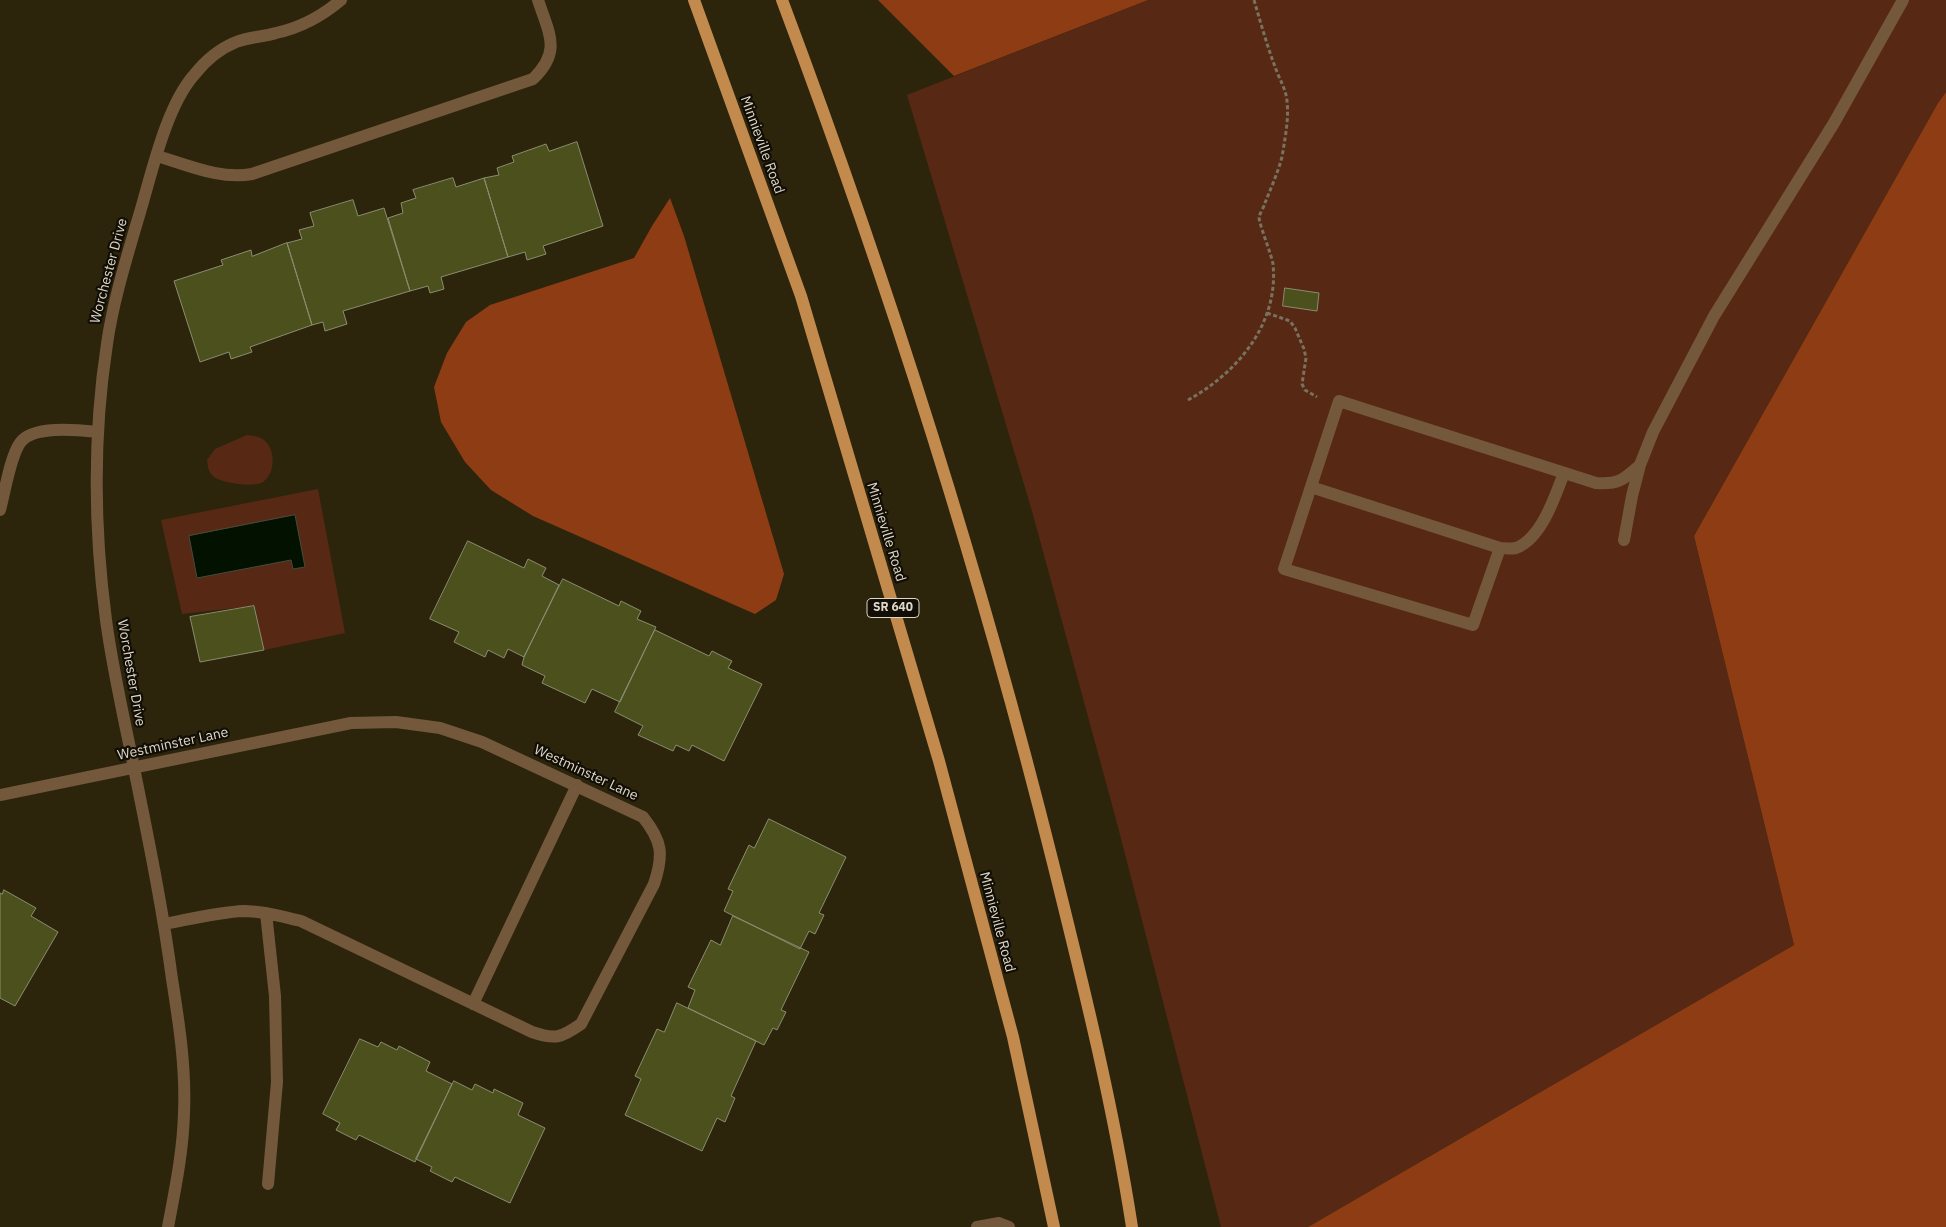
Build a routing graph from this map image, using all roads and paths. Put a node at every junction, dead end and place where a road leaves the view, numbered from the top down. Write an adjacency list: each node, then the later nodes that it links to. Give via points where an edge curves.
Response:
1 (341, 0): 7 (street, Worchester Drive, via 328,12 304,24 279,33 237,41 217,52 192,76 176,104)
2 (538, 0): 7 (street, via 551,38 550,55 545,68 533,79 252,174 240,176 204,171)
3 (694, 0): 28 (main road, Minnieville Road / SR 640, via 801,296 936,752 1013,1037)
4 (782, 0): 29 (main road, via 908,359 964,538 1028,763 1093,1025 1122,1160)
5 (1254, 0): 8 (path, via 1287,101 1287,127 1280,164 1259,218 1272,263 1273,288)
6 (1903, 0): 12 (street, via 1834,123 1714,316 1653,432)
7 (158, 156): 11 (street, Worchester Drive, via 119,287 107,342)
8 (1267, 314): 9 (path, via 1254,342 1234,367 1208,389); 10 (path, via 1290,321 1295,328 1306,358 1302,384 1305,390)
9 (1188, 400)
10 (1338, 403): 13 (street); 14 (street)
11 (98, 432): 15 (street, via 43,431 21,441 15,452); 18 (street, Worchester Drive, via 98,536 106,618)
12 (1640, 465): 13 (street, via 1621,481 1610,484 1596,483); 16 (street)
13 (1564, 472): 17 (street, via 1550,509 1539,527 1514,548)
14 (1311, 487): 17 (street); 17 (street, via 1284,569 1473,625)
15 (0, 510)
16 (1624, 540)
17 (1500, 548)
18 (134, 768): 19 (street, Westminster Lane, via 351,723 396,722 440,728 482,742); 20 (street, Westminster Lane); 22 (street, Worchester Drive)
19 (577, 785): 23 (street); 23 (street, Westminster Lane, via 643,816 655,833 660,852 654,884 580,1024 564,1036 548,1038)
20 (0, 795)
21 (266, 913): 22 (street, Westminster Lane, via 217,914); 23 (street, Westminster Lane, via 301,921); 24 (street, via 275,996 277,1082)
22 (165, 924): 25 (street, Worchester Drive, via 182,1047 184,1113 178,1178)
23 (473, 1004)
24 (268, 1184)
25 (168, 1227)
26 (977, 1227): 27 (street, via 999,1223)
27 (1009, 1227)
28 (1054, 1227)
29 (1132, 1227)

